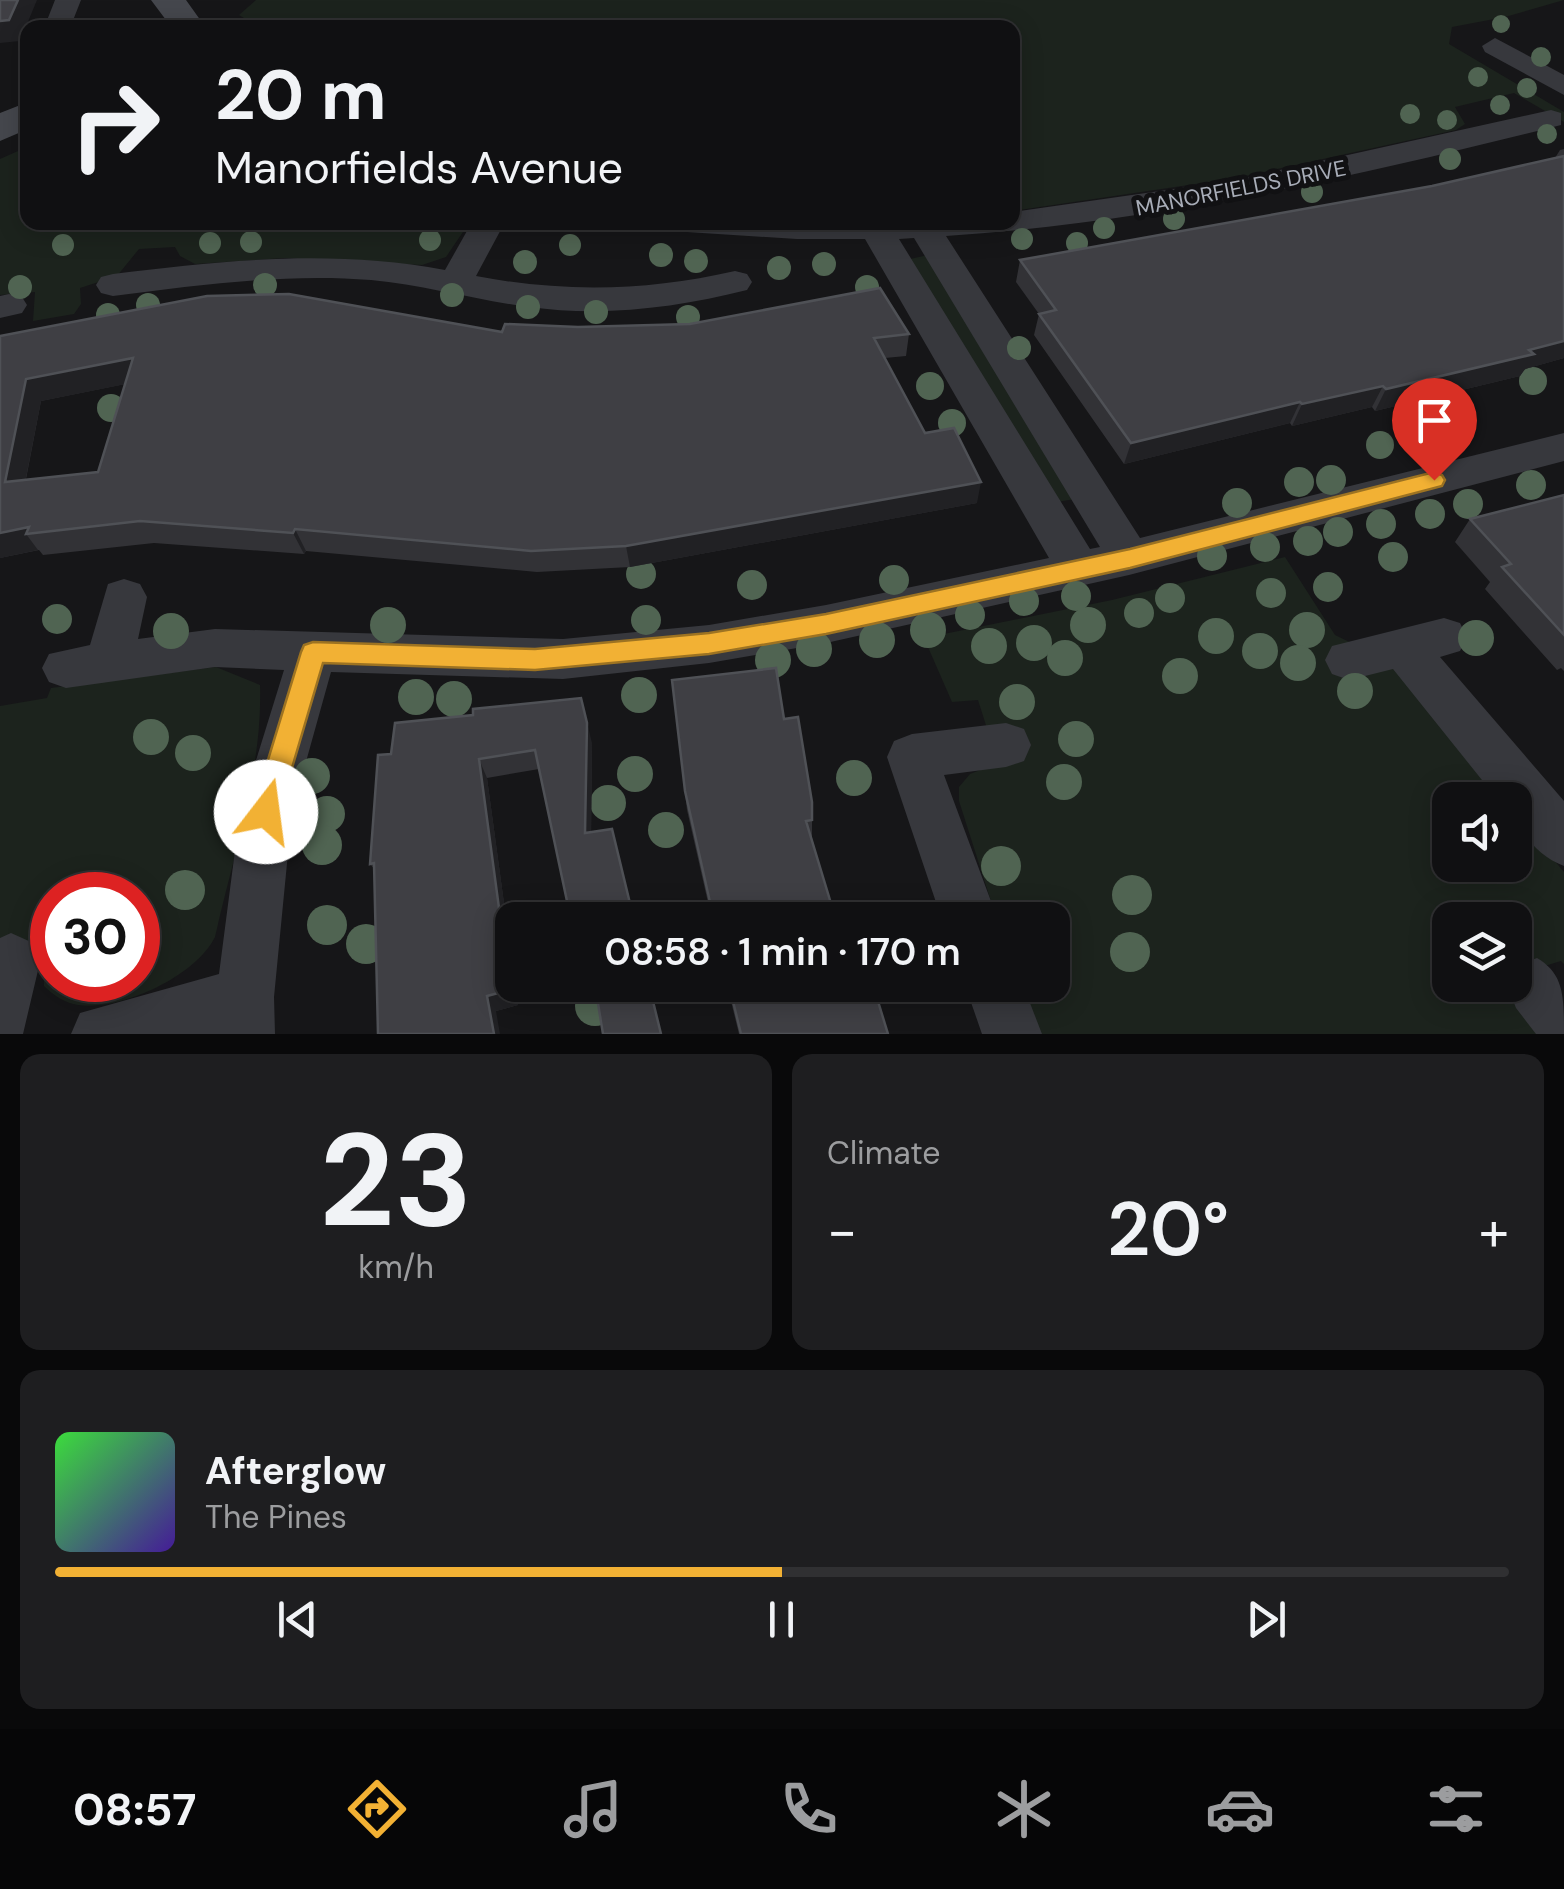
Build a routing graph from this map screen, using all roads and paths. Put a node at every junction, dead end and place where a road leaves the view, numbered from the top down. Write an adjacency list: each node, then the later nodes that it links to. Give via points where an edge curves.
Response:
1 (164, 0): 2 (street)
2 (185, 20)
3 (1496, 46): 4 (street)
4 (1564, 87)
5 (1479, 111): 7 (street)
6 (1551, 119): 7 (street, MANORFIELDS DRIVE)
7 (1507, 130): 8 (street, MANORFIELDS DRIVE, via 1246,190)
8 (1020, 221)
9 (484, 230): 14 (street)
10 (840, 230): 13 (street, MANORFIELDS DRIVE)
11 (936, 230): 12 (street, MANORFIELDS DRIVE)
12 (926, 231): 13 (street, MANORFIELDS DRIVE); 18 (street)
13 (878, 232): 19 (street)
14 (456, 281): 15 (street, via 553,299); 16 (street, via 343,268 156,265)
15 (736, 282)
16 (113, 285)
17 (1564, 447): 18 (street)
18 (1130, 558): 19 (street)
19 (1078, 568): 21 (street, via 826,624 638,652 504,660)
20 (124, 597): 21 (street, via 88,664 215,648)
21 (313, 652): 27 (street, via 266,812)
22 (1349, 660): 24 (street, via 1424,643)
23 (1006, 744): 25 (street, via 912,757)
24 (1564, 841)
25 (964, 902)
26 (1000, 1002): 29 (street)
27 (245, 1015): 28 (street)
28 (101, 1034)
29 (1012, 1034)

